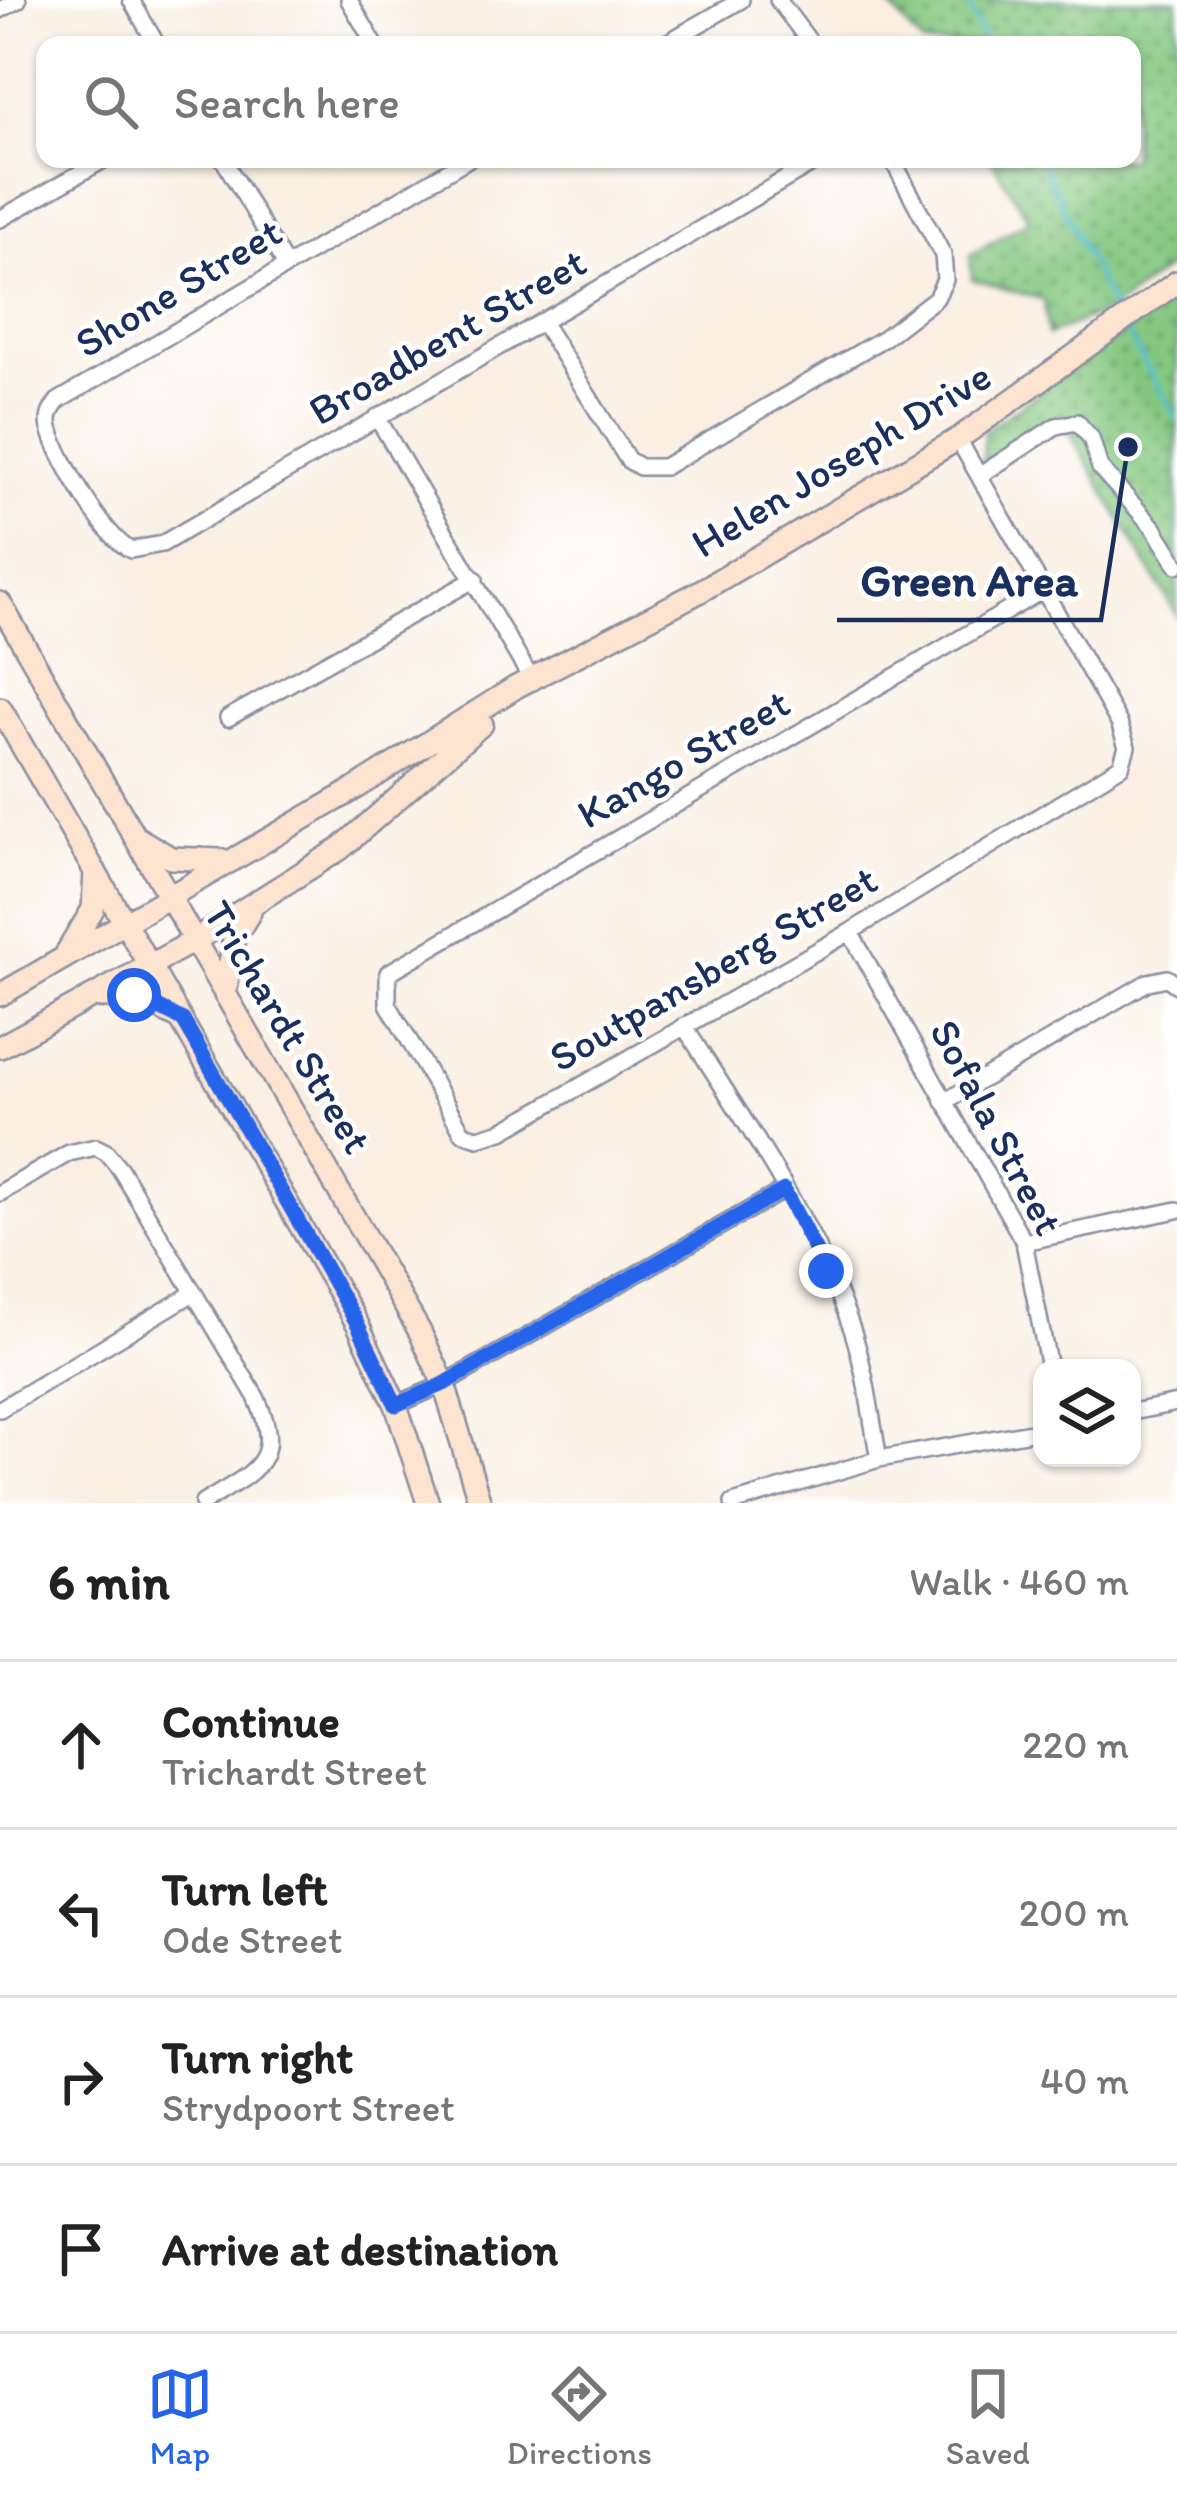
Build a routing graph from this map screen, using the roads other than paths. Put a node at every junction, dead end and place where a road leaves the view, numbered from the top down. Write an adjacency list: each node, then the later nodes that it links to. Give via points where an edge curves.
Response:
1 (17, 0): 7 (street)
2 (131, 0): 8 (street)
3 (375, 0): 6 (street)
4 (740, 0): 10 (street)
5 (778, 0): 11 (street)
6 (352, 6): 9 (street)
7 (0, 10)
8 (152, 36)
9 (370, 36)
10 (678, 36)
11 (805, 36)
12 (89, 168): 17 (street)
13 (229, 168): 18 (street)
14 (438, 168): 18 (street, Shone Street)
15 (805, 168): 20 (street, Broadbent Street)
16 (897, 168): 20 (street, via 936,235 945,269 930,306 652,469 618,448)
17 (0, 219)
18 (285, 264): 24 (street, Shone Street, via 51,410 50,430)
19 (1177, 282): 22 (street, Helen Joseph Drive)
20 (543, 323): 21 (street, Broadbent Street)
21 (377, 417): 24 (street, Broadbent Street, via 162,544 131,550); 26 (street)
22 (958, 439): 23 (street); 29 (street, Helen Joseph Drive)
23 (979, 476): 25 (street, via 1057,426 1077,422 1100,468); 27 (street)
24 (109, 535)
25 (1177, 565)
26 (475, 579): 29 (street); 31 (street)
27 (1043, 590): 38 (street, Soutpansberg Street, via 1119,724 1127,747 1121,766); 46 (street, Kango Street, via 396,966 384,982)
28 (0, 603): 32 (street, Trichardt Street)
29 (533, 682): 33 (street, Helen Joseph Drive); 36 (street, Helen Joseph Drive, via 359,833)
30 (0, 708): 34 (street, Trichardt Street)
31 (229, 718)
32 (129, 832): 33 (street, via 184,862); 35 (street, Trichardt Street)
33 (236, 859): 35 (street, Helen Joseph Drive)
34 (95, 870): 37 (street, Trichardt Street); 40 (street, via 89,920)
35 (166, 898): 37 (street, Helen Joseph Drive); 39 (street, Trichardt Street)
36 (263, 898): 39 (street, Helen Joseph Drive); 44 (street, via 234,938)
37 (126, 922): 40 (street, Helen Joseph Drive); 41 (street, Trichardt Street)
38 (850, 932): 48 (street, Soutpansberg Street); 50 (street, Sofala Street)
39 (194, 941): 41 (street, Helen Joseph Drive); 44 (street, Trichardt Street)
40 (58, 962): 43 (street, Helen Joseph Drive)
41 (152, 965): 45 (street, Helen Joseph Drive); 47 (street, Trichardt Street)
42 (1172, 982): 50 (street, via 1137,988)
43 (0, 995)
44 (226, 995): 57 (street, Trichardt Street)
45 (92, 999): 47 (street, via 134,995); 49 (street, Helen Joseph Drive)
46 (388, 1004): 48 (street, Soutpansberg Street, via 454,1122 471,1138 502,1131)
47 (183, 1020): 59 (street, Trichardt Street)
48 (684, 1026): 51 (street)
49 (0, 1047)
50 (944, 1102): 54 (street, Sofala Street)
51 (784, 1190): 57 (street); 63 (street, via 854,1335)
52 (0, 1193): 55 (street, via 84,1148 106,1152)
53 (1177, 1210): 54 (street)
54 (1024, 1242): 56 (street, Sofala Street)
55 (190, 1294): 60 (street); 64 (street, via 256,1397 270,1445 258,1467)
56 (1047, 1359)
57 (444, 1384): 59 (street); 66 (street, Trichardt Street)
58 (1177, 1403): 61 (street)
59 (396, 1405): 65 (street, Trichardt Street)
60 (0, 1409)
61 (1141, 1410)
62 (1033, 1432): 63 (street)
63 (879, 1459): 67 (street)
64 (203, 1503)
65 (428, 1503)
66 (480, 1503)
67 (733, 1503)

